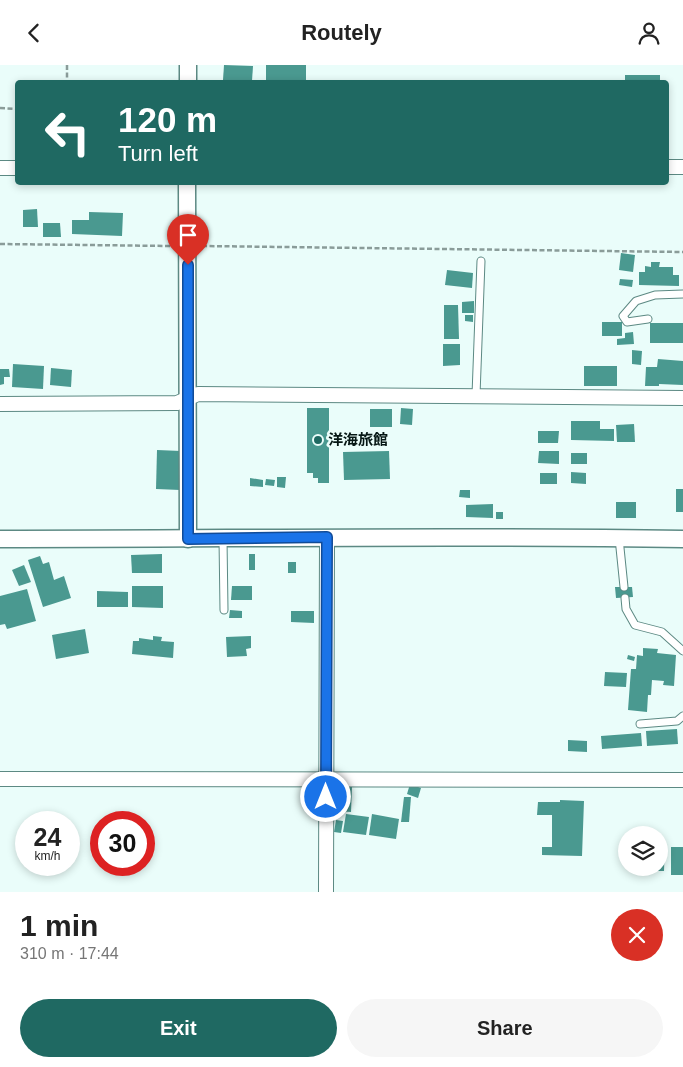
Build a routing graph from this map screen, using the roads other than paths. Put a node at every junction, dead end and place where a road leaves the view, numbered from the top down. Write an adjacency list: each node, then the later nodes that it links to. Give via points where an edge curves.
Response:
1 (188, 65): 2 (street)
2 (188, 80)
3 (669, 167): 4 (street)
4 (683, 167)
5 (0, 168): 6 (street)
6 (15, 168)
7 (187, 185): 13 (street)
8 (481, 261): 11 (lane)
9 (683, 294): 10 (lane, via 656,295 636,301 623,316 627,322)
10 (648, 319)
11 (476, 395): 12 (street); 13 (street, via 198,394)
12 (683, 398)
13 (189, 399): 14 (street, via 177,403); 18 (street)
14 (0, 404)
15 (327, 537): 16 (street); 19 (street); 28 (street)
16 (619, 538): 20 (street); 21 (lane)
17 (0, 539): 18 (street)
18 (188, 539): 19 (street)
19 (223, 539): 23 (lane)
20 (683, 539)
21 (624, 587)
22 (625, 598): 24 (lane, via 626,609 635,625 662,632)
23 (224, 610)
24 (683, 651)
25 (683, 716): 26 (lane, via 677,721)
26 (640, 724)
27 (0, 779): 28 (street)
28 (326, 779): 29 (street); 30 (street)
29 (683, 780)
30 (326, 892)

